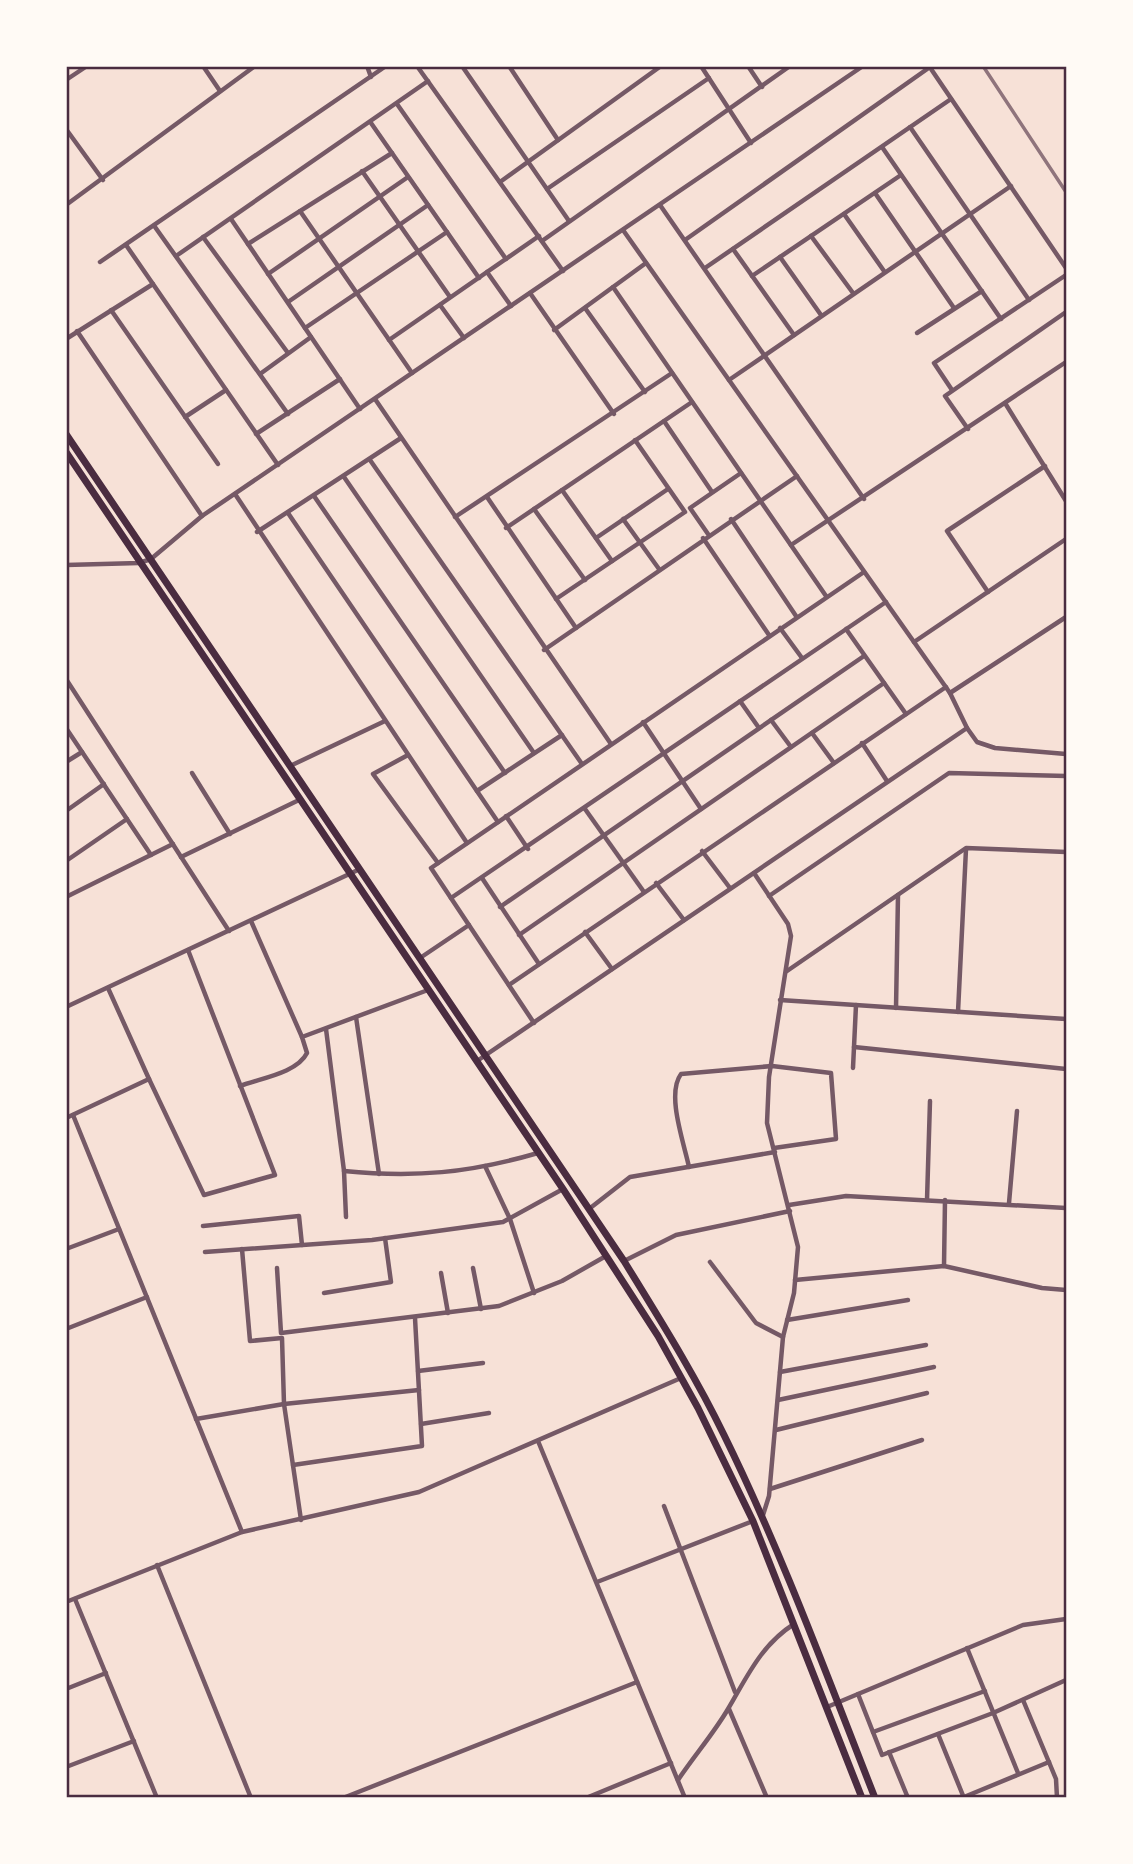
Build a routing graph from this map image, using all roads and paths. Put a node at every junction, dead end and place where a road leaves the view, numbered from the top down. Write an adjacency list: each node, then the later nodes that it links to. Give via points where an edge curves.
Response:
1 (87, 66): 17 (street)
2 (203, 66): 20 (street)
3 (255, 66): 20 (street)
4 (367, 66): 15 (street)
5 (386, 66): 15 (street)
6 (417, 66): 18 (street)
7 (461, 66): 31 (street)
8 (509, 66): 27 (street)
9 (661, 66): 27 (street)
10 (701, 66): 16 (street)
11 (748, 66): 19 (street)
12 (863, 66): 28 (street)
13 (789, 67): 19 (street)
14 (929, 67): 21 (street); 58 (street)
15 (371, 77): 50 (street)
16 (709, 78): 23 (street); 38 (street)
17 (66, 80)
18 (428, 81): 22 (street); 36 (street)
19 (762, 87): 23 (street)
20 (220, 91): 35 (street)
21 (951, 99): 25 (street); 37 (street)
22 (397, 104): 24 (street); 66 (street)
23 (729, 109): 28 (street); 48 (street)
24 (371, 123): 30 (street); 47 (street)
25 (910, 127): 29 (street); 46 (street)
26 (66, 129): 35 (street)
27 (558, 140): 31 (street)
28 (751, 143): 43 (street)
29 (882, 147): 33 (street); 61 (street)
30 (392, 153): 32 (street); 34 (street)
31 (528, 161): 36 (street); 38 (street)
32 (362, 171): 40 (street); 44 (street)
33 (901, 175): 39 (street); 53 (street)
34 (408, 177): 40 (street); 42 (street)
35 (103, 180): 41 (street)
36 (499, 182): 57 (street)
37 (1010, 186): 46 (street); 71 (street)
38 (547, 189): 48 (street)
39 (875, 193): 45 (street); 62 (street)
40 (380, 197): 49 (street); 56 (street)
41 (66, 205)
42 (428, 205): 49 (street); 52 (street)
43 (660, 205): 51 (street); 58 (street)
44 (300, 211): 56 (street); 59 (street)
45 (844, 214): 54 (street); 73 (street)
46 (970, 214): 53 (street); 86 (street)
47 (231, 219): 55 (street); 59 (street)
48 (569, 221): 57 (street)
49 (399, 224): 63 (street); 69 (street)
50 (155, 227): 60 (street); 64 (street)
51 (623, 230): 68 (street); 72 (street)
52 (447, 232): 63 (street); 78 (street)
53 (942, 233): 62 (street); 81 (street)
54 (811, 236): 65 (street); 83 (street)
55 (203, 237): 64 (street); 105 (street)
56 (319, 238): 69 (street); 75 (street)
57 (540, 239): 66 (street); 72 (street)
58 (685, 240): 70 (street)
59 (248, 244): 75 (street)
60 (126, 245): 67 (street); 79 (street)
61 (733, 249): 70 (street); 77 (street)
62 (914, 250): 73 (street); 91 (street)
63 (419, 253): 84 (street); 85 (street)
64 (176, 256): 110 (street)
65 (780, 257): 77 (street); 94 (street)
66 (506, 259): 74 (street)
67 (100, 262)
68 (646, 263): 80 (street); 112 (street)
69 (338, 265): 84 (street); 87 (street)
70 (705, 268): 106 (street)
71 (1066, 268)
72 (563, 271): 82 (street)
73 (884, 271): 83 (street)
74 (487, 272): 78 (street); 89 (street)
75 (268, 274): 87 (street)
76 (1066, 275): 86 (street)
77 (752, 276): 100 (street)
78 (479, 278): 85 (street)
79 (153, 284): 92 (street); 113 (street)
80 (613, 288): 90 (street); 109 (street)
81 (982, 291): 91 (street); 95 (street)
82 (530, 293): 89 (street); 97 (street)
83 (853, 293): 94 (street)
84 (357, 294): 96 (street); 104 (street)
85 (450, 298): 88 (street)
86 (1029, 300): 95 (street)
87 (288, 302): 96 (street)
88 (440, 305): 102 (street); 104 (street)
89 (510, 306): 102 (street)
90 (585, 308): 97 (street); 115 (street)
91 (954, 308): 99 (street)
92 (111, 310): 98 (street); 122 (street)
93 (1066, 312): 114 (street)
94 (821, 315): 100 (street)
95 (1001, 319): 114 (street, via 934,363)
96 (305, 328): 101 (street)
97 (554, 330): 121 (street)
98 (77, 331): 103 (street); 148 (street)
99 (917, 333)
100 (793, 335): 106 (street)
101 (311, 337): 105 (street); 111 (street)
102 (464, 338): 108 (street)
103 (66, 339)
104 (389, 340): 108 (street)
105 (288, 353): 110 (street)
106 (766, 354): 112 (street); 143 (street)
107 (1066, 362): 118 (street)
108 (412, 373): 116 (street)
109 (672, 373): 115 (street); 117 (street)
110 (260, 374): 120 (street)
111 (340, 379): 119 (street); 120 (street)
112 (729, 380): 135 (street)
113 (226, 390): 122 (street); 126 (street)
114 (952, 390): 124 (street, via 945,396)
115 (645, 392): 121 (street)
116 (375, 399): 119 (street); 127 (street)
117 (692, 402): 123 (street); 134 (street)
118 (1006, 403): 124 (street); 133 (street)
119 (360, 409): 132 (street)
120 (288, 414): 126 (street)
121 (614, 414): 142 (street)
122 (185, 417): 131 (street)
123 (664, 421): 128 (street); 139 (street)
124 (968, 429): 143 (street)
125 (66, 434): 160 (main road)
126 (256, 434): 132 (street)
127 (401, 438): 130 (street); 149 (street)
128 (635, 440): 137 (street); 138 (street)
129 (66, 452): 162 (main road)
130 (370, 460): 136 (street); 194 (street)
131 (218, 464)
132 (278, 465): 140 (street)
133 (1045, 466): 145 (street); 167 (street, via 947,531)
134 (741, 473): 139 (street); 144 (street)
135 (797, 476): 144 (street); 152 (street)
136 (344, 477): 141 (street); 199 (street)
137 (668, 489): 150 (street); 158 (street, via 685,512)
138 (562, 491): 146 (street); 156 (street)
139 (712, 492): 155 (street, via 690,508)
140 (235, 494): 148 (street); 154 (street)
141 (314, 496): 147 (street); 208 (street)
142 (487, 497): 149 (street); 153 (street)
143 (864, 499): 152 (street)
144 (760, 500): 151 (street); 159 (street)
145 (1066, 501)
146 (534, 509): 153 (street); 166 (street)
147 (288, 513): 154 (street); 213 (street)
148 (202, 516): 160 (street)
149 (455, 517): 178 (street)
150 (623, 519): 156 (street); 158 (street)
151 (731, 519): 155 (street); 171 (street)
152 (830, 522): 159 (street); 165 (street)
153 (506, 528): 169 (street)
154 (257, 532): 188 (street)
155 (706, 536): 164 (street); 176 (street)
156 (596, 538): 161 (street)
157 (1066, 539): 167 (street)
158 (640, 543): 161 (street); 164 (street)
159 (791, 545): 168 (street)
160 (151, 559): 162 (street); 206 (main road)
161 (612, 561): 166 (street)
162 (139, 563): 163 (street); 214 (main road)
163 (66, 565)
164 (659, 569): 173 (street)
165 (864, 572): 168 (street); 170 (street)
166 (585, 580): 169 (street)
167 (988, 592): 177 (street)
168 (826, 596): 171 (street)
169 (556, 599): 173 (street)
170 (886, 602): 175 (street); 177 (street)
171 (796, 617): 174 (street)
172 (1066, 617): 184 (street)
173 (576, 628): 178 (street)
174 (780, 628): 176 (street); 180 (street)
175 (845, 629): 179 (street); 180 (street)
176 (769, 635): 189 (street)
177 (914, 642): 183 (street)
178 (544, 650): 196 (street)
179 (864, 656): 182 (street); 187 (street)
180 (803, 658): 185 (street)
181 (66, 679): 224 (street)
182 (884, 683): 186 (street); 193 (street)
183 (946, 687): 184 (street); 186 (street)
184 (950, 693): 191 (street)
185 (740, 701): 190 (street); 200 (street)
186 (906, 714): 195 (street)
187 (771, 720): 190 (street); 197 (street)
188 (385, 721): 202 (street); 206 (street)
189 (643, 722): 196 (street); 200 (street)
190 (759, 728): 210 (street)
191 (967, 728): 201 (street, via 977,743 995,748); 211 (street)
192 (66, 729): 198 (street)
193 (812, 733): 197 (street); 204 (street)
194 (562, 735): 199 (street); 205 (street)
195 (863, 743): 204 (street); 211 (street)
196 (611, 744): 205 (street)
197 (791, 747): 216 (street)
198 (82, 752): 203 (street); 212 (street)
199 (534, 753): 208 (street)
200 (664, 753): 210 (street); 215 (street)
201 (1066, 754)
202 (408, 755): 223 (street); 233 (street, via 373,774)
203 (66, 762)
204 (834, 763): 227 (street)
205 (582, 764): 218 (street)
206 (289, 766): 234 (main road)
207 (192, 773): 221 (street)
208 (505, 773): 213 (street)
209 (1066, 776): 242 (street, via 949,773)
210 (684, 780): 216 (street); 222 (street)
211 (888, 781): 235 (street)
212 (104, 784): 217 (street); 219 (street)
213 (478, 791): 220 (street)
214 (299, 800): 221 (street); 236 (main road)
215 (585, 809): 222 (street); 226 (street)
216 (701, 809): 232 (street)
217 (66, 811)
218 (506, 816): 220 (street); 226 (street)
219 (127, 819): 229 (street); 231 (street)
220 (498, 822): 223 (street)
221 (230, 834): 230 (street)
222 (604, 835): 232 (street); 245 (street)
223 (467, 843): 233 (street)
224 (173, 844): 229 (street); 230 (street)
225 (966, 848): 228 (street); 241 (street); 264 (street)
226 (528, 849): 237 (street)
227 (702, 851): 238 (street); 239 (street)
228 (1066, 852)
229 (151, 855): 243 (street)
230 (181, 857): 249 (street)
231 (66, 861)
232 (624, 862): 240 (street); 251 (street)
233 (438, 863): 244 (street, via 431,868)
234 (360, 869): 236 (street); 253 (main road)
235 (754, 873): 239 (street); 242 (street)
236 (350, 875): 247 (street); 259 (main road)
237 (482, 878): 244 (street); 245 (street)
238 (656, 883): 240 (street); 246 (street)
239 (730, 888): 246 (street)
240 (643, 892): 250 (street)
241 (898, 894): 256 (street); 263 (street)
242 (769, 896): 256 (street, via 791,936)
243 (66, 897)
244 (451, 898): 248 (street)
245 (500, 907): 251 (street)
246 (684, 920): 255 (street)
247 (251, 921): 249 (street); 269 (street)
248 (469, 925): 253 (street); 257 (street)
249 (229, 931): 252 (street)
250 (585, 932): 254 (street); 255 (street)
251 (519, 935): 254 (street)
252 (188, 950): 258 (street); 276 (street)
253 (419, 958): 271 (main road)
254 (539, 964): 257 (street)
255 (612, 970): 267 (street)
256 (786, 971): 260 (street)
257 (509, 985): 267 (street)
258 (108, 988): 262 (street); 275 (street)
259 (428, 990): 265 (street); 271 (main road)
260 (780, 1000): 261 (street); 272 (street)
261 (856, 1005): 263 (street); 270 (street)
262 (66, 1007)
263 (896, 1008): 264 (street)
264 (958, 1012): 266 (street)
265 (356, 1017): 268 (street); 286 (street)
266 (1066, 1019)
267 (534, 1023): 271 (street)
268 (326, 1028): 269 (street); 285 (street)
269 (302, 1037): 276 (street, via 307,1053 303,1060)
270 (854, 1047): 273 (street); 274 (street)
271 (481, 1059): 282 (main road); 293 (main road)
272 (772, 1066): 281 (street, via 767,1123); 281 (street, via 831,1073 836,1139); 284 (street, via 681,1074 673,1095)
273 (853, 1068)
274 (1066, 1069)
275 (149, 1079): 276 (street, via 204,1195 275,1175); 279 (street)
276 (240, 1086)
277 (930, 1101): 288 (street)
278 (1017, 1111): 290 (street)
279 (73, 1115): 280 (street); 297 (street)
280 (66, 1118)
281 (774, 1150): 284 (street); 291 (street)
282 (538, 1153): 283 (street); 287 (main road)
283 (485, 1166): 286 (street, via 436,1174); 295 (street)
284 (689, 1167): 293 (street, via 630,1177)
285 (344, 1171): 286 (street); 294 (street)
286 (379, 1174)
287 (563, 1189): 295 (street); 303 (main road)
288 (928, 1200): 289 (street); 291 (street, via 846,1196)
289 (945, 1200): 290 (street); 306 (street)
290 (1009, 1203): 292 (street)
291 (789, 1208): 304 (street, via 676,1235); 310 (street, via 798,1247)
292 (1066, 1208)
293 (589, 1209): 304 (main road)
294 (346, 1217)
295 (510, 1219): 298 (street); 313 (street)
296 (202, 1226): 299 (street, via 299,1216)
297 (119, 1229): 300 (street); 314 (street)
298 (385, 1238): 299 (street); 312 (street, via 391,1282)
299 (302, 1245): 301 (street)
300 (66, 1249)
301 (242, 1250): 302 (street); 321 (street, via 250,1341)
302 (205, 1252)
303 (607, 1255): 313 (street); 328 (main road)
304 (624, 1261): 342 (main road, via 702,1392)
305 (710, 1262): 322 (street, via 756,1323)
306 (944, 1266): 310 (street); 311 (street)
307 (277, 1268): 321 (street)
308 (473, 1268): 316 (street)
309 (441, 1273): 317 (street)
310 (795, 1280): 319 (street)
311 (1066, 1290)
312 (324, 1293)
313 (534, 1293): 316 (street)
314 (147, 1297): 320 (street); 334 (street)
315 (908, 1300): 319 (street)
316 (481, 1309): 317 (street)
317 (448, 1313): 318 (street)
318 (415, 1318): 321 (street); 326 (street)
319 (787, 1320): 322 (street)
320 (66, 1329)
321 (282, 1336): 332 (street)
322 (783, 1337): 327 (street)
323 (926, 1345): 327 (street)
324 (483, 1363): 326 (street)
325 (934, 1367): 331 (street)
326 (418, 1371): 329 (street)
327 (780, 1372): 331 (street)
328 (681, 1378): 338 (street); 344 (main road)
329 (419, 1390): 332 (street); 335 (street)
330 (928, 1393): 336 (street)
331 (778, 1399): 336 (street)
332 (284, 1404): 334 (street); 339 (street)
333 (489, 1413): 335 (street)
334 (196, 1419): 345 (street)
335 (421, 1424): 339 (street, via 422,1446)
336 (776, 1430): 340 (street)
337 (922, 1440): 340 (street)
338 (538, 1441): 343 (street, via 419,1492); 348 (street)
339 (293, 1465): 343 (street)
340 (770, 1489): 342 (street)
341 (664, 1506): 346 (street)
342 (762, 1516): 362 (main road)
343 (301, 1520): 345 (street)
344 (753, 1521): 346 (street); 352 (main road)
345 (242, 1532): 347 (street)
346 (680, 1549): 348 (street); 359 (street)
347 (156, 1565): 349 (street); 376 (street)
348 (597, 1582): 356 (street)
349 (75, 1599): 350 (street); 354 (street)
350 (66, 1602)
351 (1066, 1619): 353 (street, via 1034,1621)
352 (794, 1624): 359 (street, via 773,1638); 363 (main road)
353 (967, 1648): 358 (street); 360 (street)
354 (106, 1673): 357 (street); 368 (street)
355 (1066, 1680): 361 (street)
356 (637, 1682): 371 (street); 377 (street)
357 (66, 1689)
358 (985, 1691): 365 (street); 366 (street)
359 (736, 1692): 364 (street)
360 (858, 1694): 362 (street); 366 (street)
361 (1023, 1700): 365 (street); 370 (street)
362 (837, 1703): 363 (street); 382 (main road)
363 (827, 1707): 381 (main road)
364 (729, 1708): 374 (street); 380 (street)
365 (993, 1713): 367 (street); 373 (street)
366 (873, 1732): 369 (street, via 882,1755)
367 (939, 1734): 369 (street); 384 (street)
368 (134, 1741): 372 (street); 375 (street)
369 (889, 1752): 383 (street)
370 (1049, 1762): 373 (street); 385 (street)
371 (671, 1763): 374 (street); 378 (street)
372 (66, 1767)
373 (1018, 1773): 384 (street)
374 (678, 1780): 379 (street)
375 (157, 1797)
376 (251, 1797)
377 (343, 1797)
378 (586, 1797)
379 (685, 1797)
380 (767, 1797)
381 (863, 1797)
382 (875, 1797)
383 (908, 1797)
384 (964, 1797)
385 (1057, 1797)

